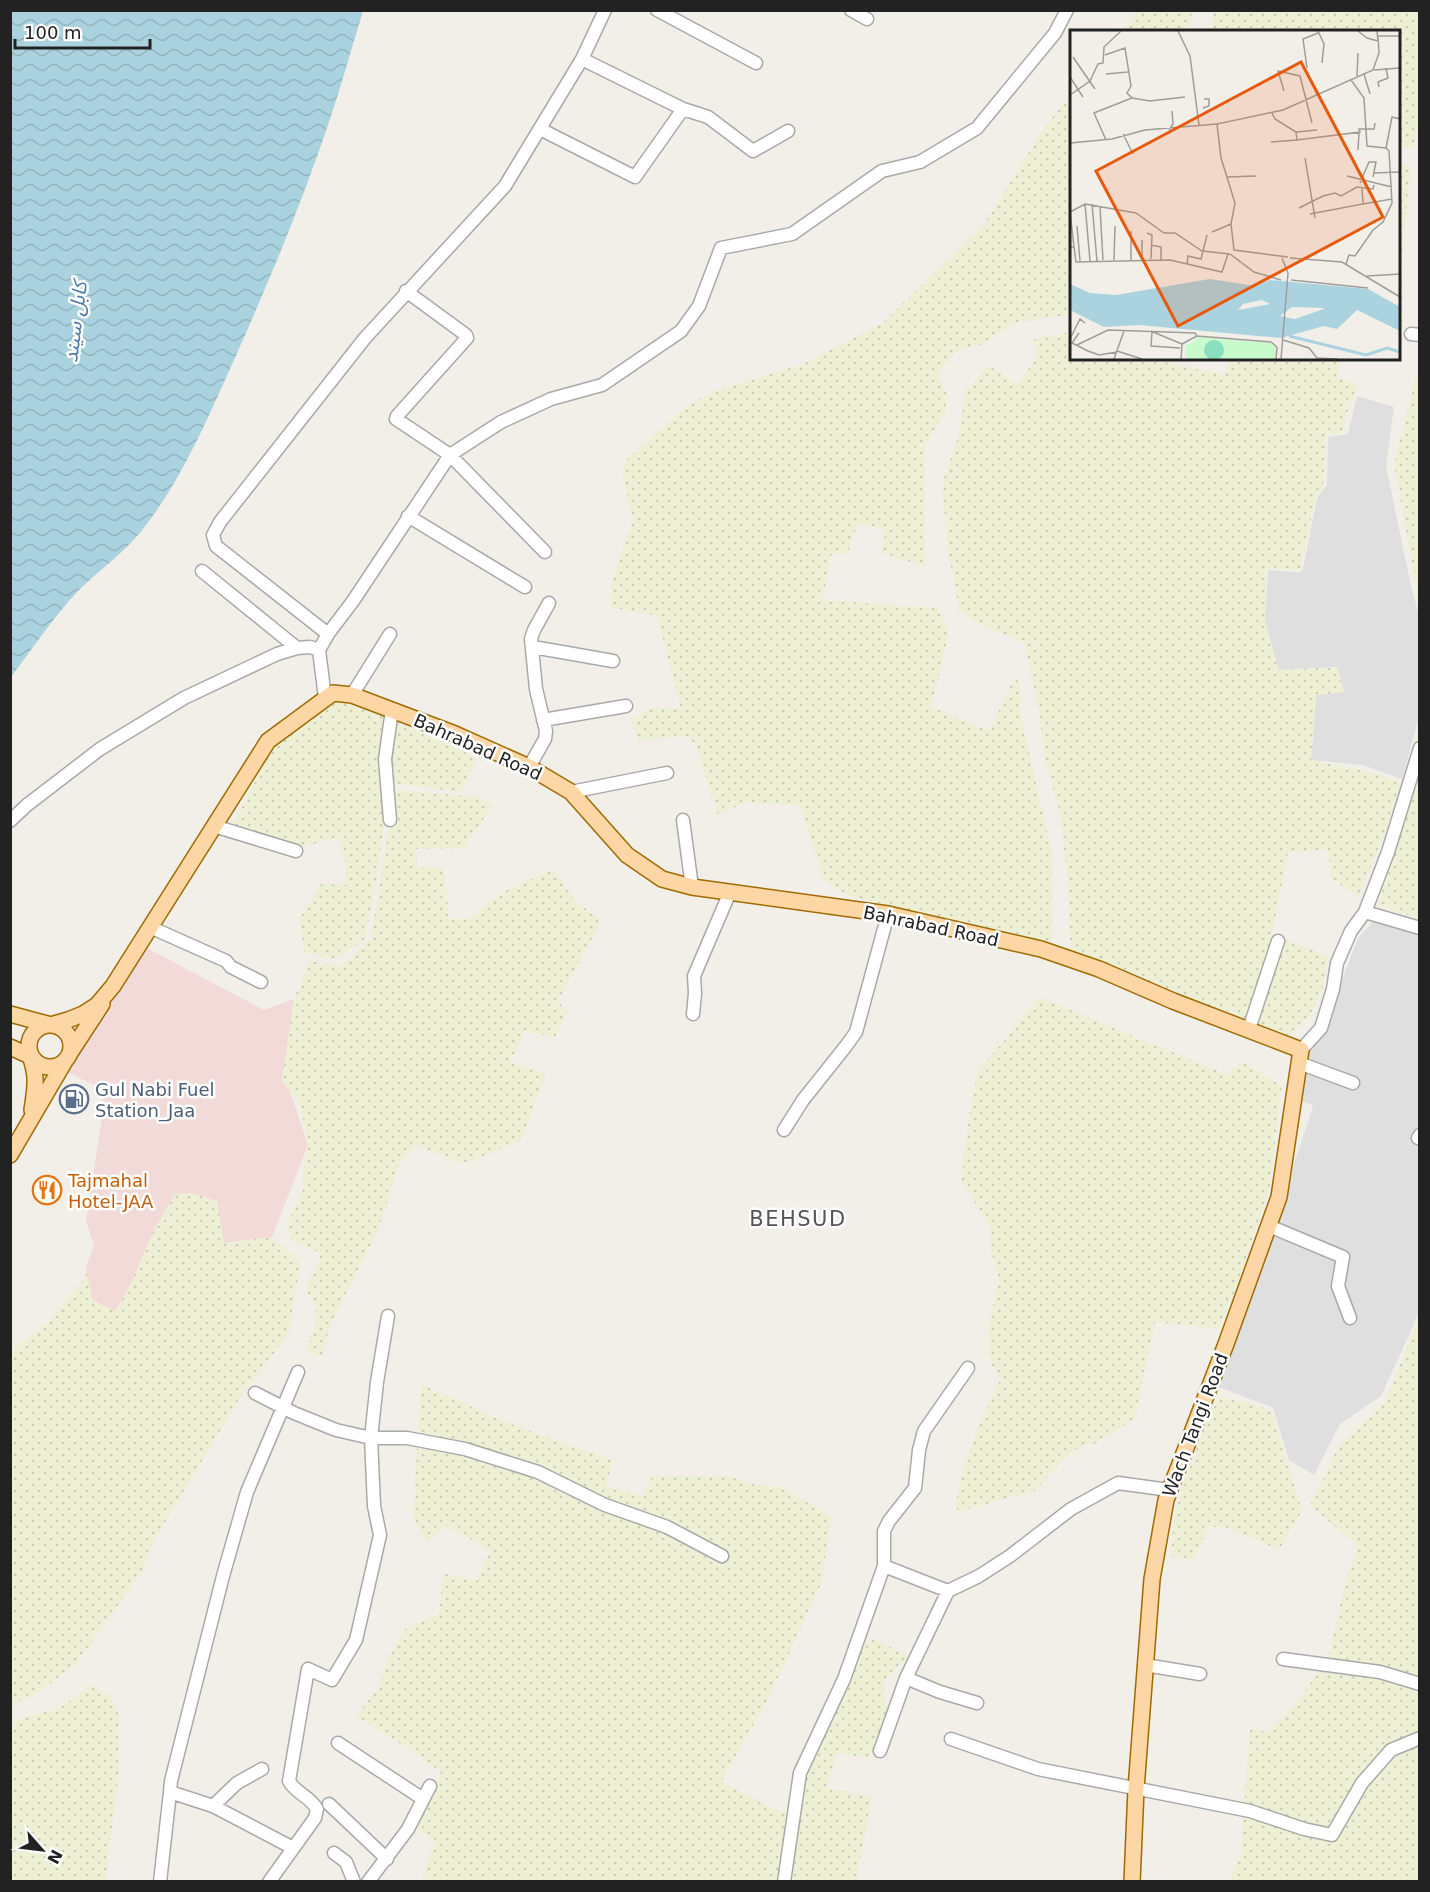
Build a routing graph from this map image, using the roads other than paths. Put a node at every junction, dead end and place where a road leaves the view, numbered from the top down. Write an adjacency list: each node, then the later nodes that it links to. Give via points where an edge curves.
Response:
1 (605, 10): 6 (street)
2 (657, 10): 7 (street)
3 (851, 10): 5 (street)
4 (1066, 10): 12 (street, via 1055,33 977,128 920,162 882,171 792,234 721,248 699,306 681,331 602,385 551,399 501,422)
5 (867, 19)
6 (582, 59): 8 (street); 9 (street)
7 (756, 63)
8 (683, 109): 9 (street, via 635,177); 10 (street, via 708,117 753,151)
9 (540, 129): 11 (street, via 505,186)
10 (789, 131)
11 (406, 291): 12 (street, via 467,338 396,419); 18 (street, via 213,535 216,546)
12 (450, 455): 13 (street); 14 (street)
13 (408, 516): 16 (street); 18 (street)
14 (545, 552)
15 (202, 571): 21 (street)
16 (525, 587)
17 (549, 603): 20 (street, via 534,630)
18 (328, 634): 22 (street)
19 (390, 634): 24 (street)
20 (533, 647): 23 (street); 28 (street)
21 (297, 648): 22 (street); 35 (street, via 184,698 100,749)
22 (319, 650): 25 (street)
23 (613, 661)
24 (352, 695): 25 (main road, Bahrabad Road, via 333,693); 27 (main road, Bahrabad Road)
25 (325, 698): 36 (main road, via 268,741)
26 (626, 706): 28 (street)
27 (392, 710): 30 (main road, Bahrabad Road); 33 (street, via 385,759)
28 (543, 720): 30 (street, via 545,739)
29 (1419, 748): 40 (street, via 1388,852)
30 (529, 766): 32 (main road, Bahrabad Road)
31 (667, 773): 32 (street)
32 (571, 792): 38 (main road, Bahrabad Road, via 627,855 662,879)
33 (390, 820)
34 (683, 820): 38 (street)
35 (10, 821)
36 (214, 826): 37 (street); 42 (main road)
37 (296, 851)
38 (692, 887): 39 (main road, Bahrabad Road)
39 (730, 892): 41 (main road, Bahrabad Road); 48 (street, via 694,976)
40 (1365, 912): 43 (street); 53 (street, via 1337,963 1321,1028)
41 (888, 915): 50 (main road, Bahrabad Road, via 1057,953); 57 (street, via 856,1032)
42 (150, 927): 45 (street, via 226,961); 46 (main road)
43 (1419, 928)
44 (1278, 941): 50 (street)
45 (261, 982)
46 (113, 986): 49 (main road, via 83,1014); 54 (main road)
47 (10, 1014): 49 (main road)
48 (693, 1014)
49 (51, 1025): 52 (main road, via 34,1032 28,1043); 54 (main road, via 68,1034)
50 (1249, 1029): 53 (main road, Bahrabad Road)
51 (10, 1047): 52 (main road)
52 (30, 1056): 54 (main road, via 47,1067 54,1067); 56 (main road, via 36,1070)
53 (1300, 1056): 55 (street); 59 (main road, Wach Tangi Road, via 1279,1197)
54 (68, 1057): 56 (main road)
55 (1353, 1083)
56 (31, 1119): 58 (main road)
57 (784, 1130)
58 (10, 1155)
59 (1269, 1226): 61 (street, via 1343,1257 1338,1286); 67 (main road, Wach Tangi Road)
60 (388, 1316): 66 (street)
61 (1350, 1318)
62 (968, 1368): 69 (street, via 924,1431 915,1488 885,1531)
63 (298, 1372): 65 (street)
64 (255, 1393): 65 (street)
65 (283, 1407): 66 (street, via 336,1430); 84 (street, via 247,1492)
66 (371, 1438): 68 (street, via 406,1438 465,1449 538,1472 605,1505 667,1527); 88 (street, via 380,1535 356,1640 332,1680 308,1669 289,1781 317,1809 315,1818)
67 (1169, 1490): 70 (street, via 1118,1483 1071,1509 979,1576); 72 (main road, Wach Tangi Road, via 1152,1579)
68 (722, 1556)
69 (884, 1566): 70 (street); 95 (street, via 844,1679 800,1773)
70 (948, 1591): 74 (street)
71 (1283, 1659): 75 (street, via 1380,1672)
72 (1145, 1665): 73 (street); 83 (main road, Wach Tangi Road)
73 (1200, 1674)
74 (906, 1678): 76 (street); 80 (street)
75 (1419, 1684)
76 (977, 1703)
77 (1419, 1738): 83 (street, via 1391,1750 1362,1783 1332,1835 1250,1811)
78 (951, 1739): 83 (street, via 1038,1769)
79 (338, 1743): 85 (street)
80 (880, 1751)
81 (262, 1769): 87 (street, via 237,1783)
82 (430, 1786): 85 (street)
83 (1136, 1789): 96 (main road, Wach Tangi Road)
84 (170, 1792): 87 (street); 91 (street)
85 (423, 1799): 90 (street)
86 (329, 1804): 90 (street)
87 (213, 1806): 88 (street)
88 (293, 1848): 92 (street)
89 (334, 1853): 93 (street, via 346,1862)
90 (387, 1858): 94 (street)
91 (160, 1881)
92 (269, 1881)
93 (354, 1881)
94 (368, 1881)
95 (784, 1881)
96 (1132, 1881)

